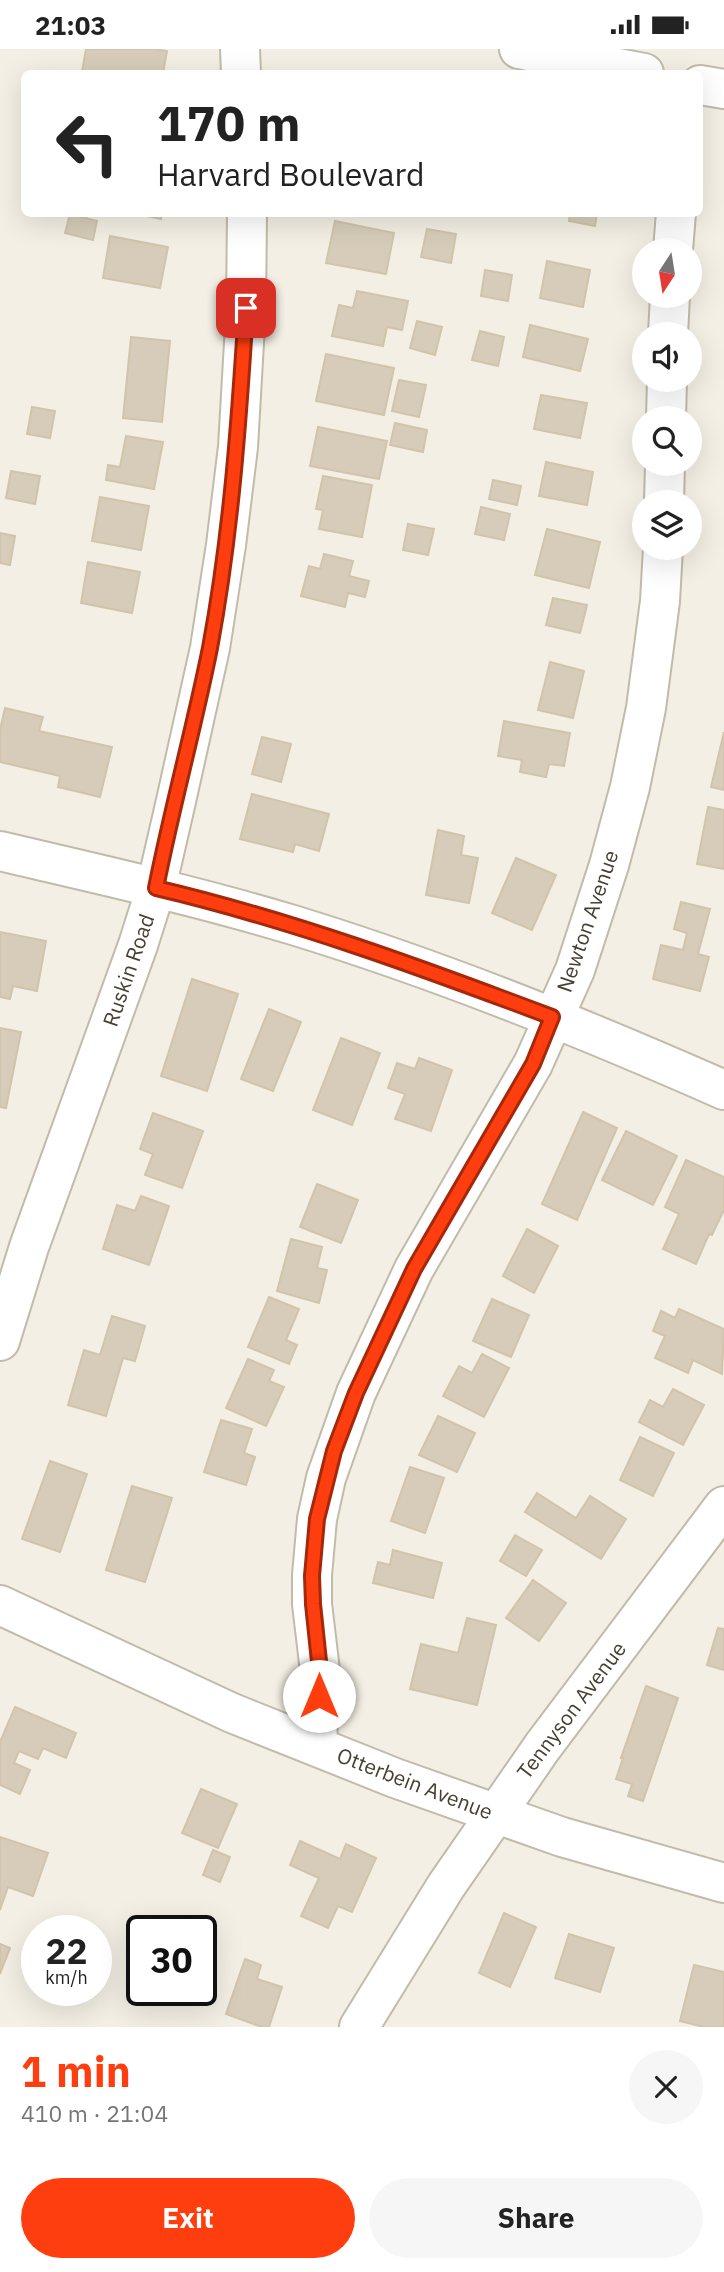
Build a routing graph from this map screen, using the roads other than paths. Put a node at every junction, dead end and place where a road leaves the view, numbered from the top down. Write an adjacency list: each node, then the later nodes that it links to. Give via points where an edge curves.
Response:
1 (240, 49): 3 (street)
2 (519, 49): 4 (street)
3 (241, 70)
4 (628, 70)
5 (703, 86): 6 (street)
6 (724, 89)
7 (247, 217): 12 (street, Ruskin Road, via 246,322 226,545 210,648)
8 (676, 217): 9 (street)
9 (674, 238)
10 (662, 560): 13 (street, Newton Avenue, via 646,708 630,787 575,970)
11 (0, 851): 12 (street)
12 (156, 888): 13 (street, via 295,925); 15 (street, Ruskin Road)
13 (552, 1017): 14 (street); 18 (street, Newton Avenue, via 533,1064 414,1269 334,1451 317,1519 312,1576 320,1671)
14 (724, 1090)
15 (0, 1341)
16 (724, 1506): 19 (street, Tennyson Avenue)
17 (0, 1605): 18 (street, Otterbein Avenue, via 232,1713)
18 (317, 1746): 19 (street, Otterbein Avenue)
19 (496, 1814): 20 (street, Otterbein Avenue); 21 (street, Tennyson Avenue)
20 (724, 1883)
21 (359, 2027)

